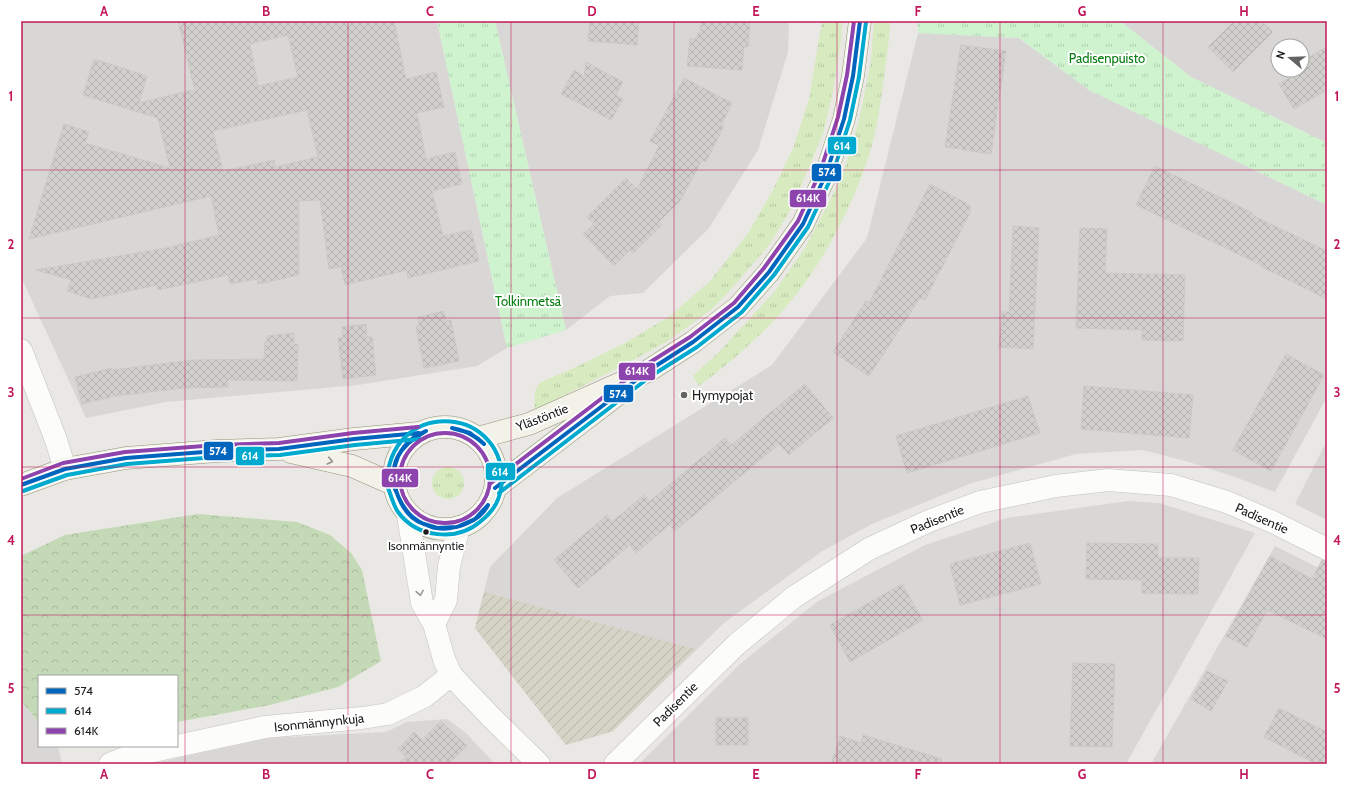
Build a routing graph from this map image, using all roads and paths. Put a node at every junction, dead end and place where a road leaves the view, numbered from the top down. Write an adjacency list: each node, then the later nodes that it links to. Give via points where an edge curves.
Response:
1 (860, 21): 3 (main road, Ylästöntie, via 844,119 826,174 803,224 769,272 738,307 693,342)
2 (21, 350): 7 (street)
3 (648, 371): 5 (main road, Ylästöntie, via 529,424); 10 (main road, Ylästöntie)
4 (419, 433): 5 (main road, via 446,426 462,429); 6 (main road); 9 (main road, via 407,443 398,457)
5 (477, 438): 10 (main road, via 493,459 496,473)
6 (278, 450): 7 (main road, via 217,451 126,458); 9 (main road, one-way to 9, via 352,466)
7 (65, 469): 8 (main road)
8 (21, 484)
9 (393, 484): 11 (main road, via 400,504)
10 (495, 488): 12 (main road, via 481,515)
11 (408, 515): 12 (main road, via 434,528 444,530); 14 (street, one-way to 14, via 422,603)
12 (459, 527): 14 (street, via 450,566 446,600)
13 (1327, 549): 20 (street, Padisentie, via 1275,522 1227,502 1171,485 1108,480 1056,486 980,502 929,521 869,549 794,597 737,644)
14 (434, 624): 15 (street)
15 (451, 675): 16 (street, Isonmännynkuja, via 414,703 388,714 265,727); 19 (street)
16 (178, 746)
17 (171, 747): 18 (street, Isonmännynkuja, via 126,757)
18 (110, 764)
19 (539, 764)
20 (615, 764)

